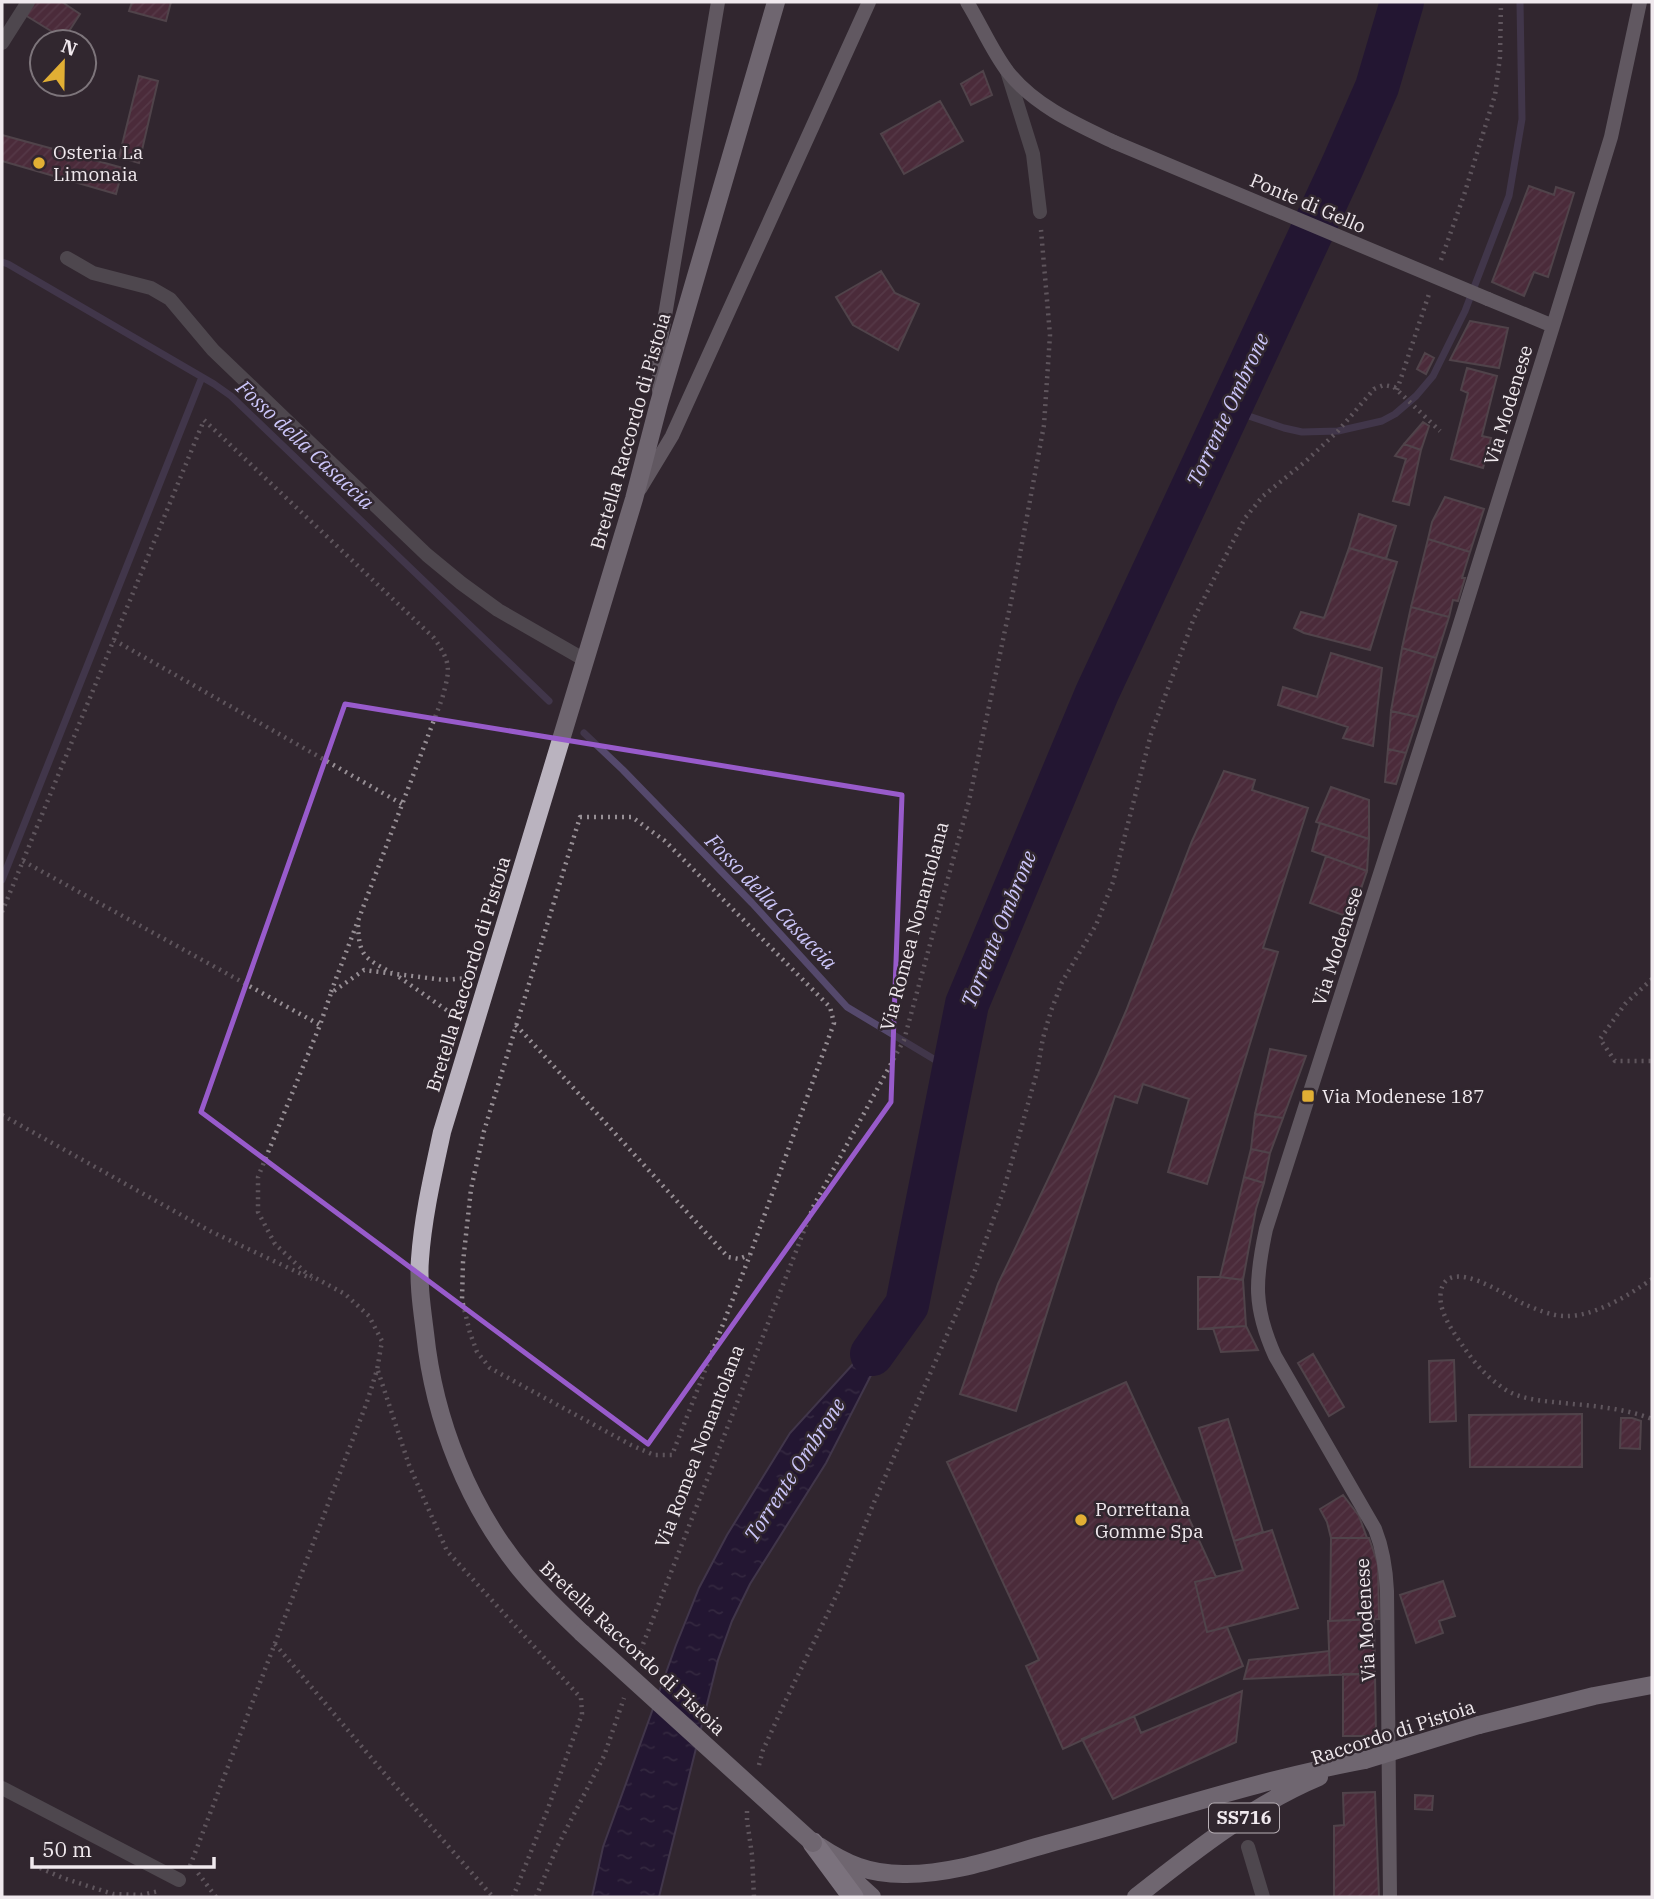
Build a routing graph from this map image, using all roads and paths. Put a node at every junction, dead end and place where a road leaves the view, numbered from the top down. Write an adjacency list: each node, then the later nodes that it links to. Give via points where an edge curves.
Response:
1 (28, 2): 8 (street)
2 (718, 2): 16 (street, via 659,351)
3 (776, 2): 16 (main road, Bretella Raccordo di Pistoia)
4 (869, 2): 18 (street, via 672,436)
5 (967, 2): 9 (street, Ponte di Gello)
6 (1501, 2): 12 (path, via 1495,95)
7 (1640, 2): 14 (street, Via Modenese, via 1611,137)
8 (2, 43)
9 (1006, 70): 10 (street, via 1033,154); 14 (street, Ponte di Gello, bridge, via 1064,118 1114,142)
10 (1040, 212): 40 (path, Via Romea Nonantolana, via 1050,335 1044,425 968,801 904,1040 814,1205)
11 (67, 258): 20 (street, via 93,273 151,288 170,299 213,350 427,555 498,610)
12 (1438, 267)
13 (1430, 290): 15 (path)
14 (1553, 326): 61 (street, Via Modenese, via 1266,1228 1258,1268 1258,1305 1275,1356 1381,1544 1387,1591)
15 (1398, 390): 17 (path); 44 (path, via 1384,385 1374,389 1338,431 1263,496 1245,518 1194,618 1151,734 1113,882 1051,1011 1003,1192 974,1273)
16 (659, 403): 18 (main road, Bretella Raccordo di Pistoia)
17 (1440, 431)
18 (634, 499): 20 (main road, Bretella Raccordo di Pistoia)
19 (114, 640): 21 (path); 21 (path, via 204,420 434,638 446,656 449,673 442,699); 22 (path)
20 (585, 660): 25 (main road, Bretella Raccordo di Pistoia)
21 (402, 805): 24 (path)
22 (23, 861): 23 (path); 29 (path)
23 (2, 912)
24 (358, 920): 26 (path, via 365,957); 28 (path)
25 (490, 975): 26 (path, via 444,981); 31 (main road, Bretella Raccordo di Pistoia)
26 (397, 976): 28 (path, via 364,970); 31 (path)
27 (1652, 979): 32 (path, via 1625,1004 1600,1039 1615,1060)
28 (331, 993): 29 (path)
29 (320, 1025): 36 (path, via 258,1177 258,1212 275,1244 306,1273)
30 (516, 1025): 34 (path, via 729,1257); 34 (path, via 481,1143 463,1262 462,1300 470,1333 490,1368 631,1445 654,1455 671,1455); 34 (path, via 580,817 632,817 665,841 830,1007 834,1023)
31 (474, 1028): 47 (main road, Bretella Raccordo di Pistoia, bridge, via 442,1132 420,1261 432,1387 462,1472 525,1575 582,1633)
32 (1652, 1061)
33 (2, 1115): 36 (path, via 210,1231)
34 (750, 1255)
35 (1652, 1279): 38 (path, via 1615,1302 1574,1316 1547,1313 1462,1277 1449,1279 1441,1287 1440,1299 1442,1311 1479,1368 1508,1391 1525,1398 1607,1408)
36 (345, 1294): 37 (path, via 369,1316 382,1341)
37 (377, 1370): 39 (path); 54 (path, via 409,1465 447,1551 581,1698 582,1714)
38 (1652, 1419)
39 (275, 1644): 49 (path); 53 (path)
40 (635, 1667)
41 (1652, 1685): 43 (main road, Raccordo di Pistoia / SS716, bridge, via 1479,1725)
42 (626, 1692): 55 (path, via 604,1756 556,1847)
43 (1365, 1760): 47 (main road, via 1313,1769 953,1869 885,1873 860,1868); 59 (main road, Raccordo di Pistoia / SS716, via 1290,1790)
44 (757, 1772)
45 (2, 1788): 51 (street)
46 (748, 1804): 56 (path)
47 (813, 1843): 57 (highway); 58 (main road)
48 (1248, 1847): 60 (street)
49 (191, 1864): 51 (path); 52 (path)
50 (40, 1868): 51 (path, via 113,1895 141,1895)
51 (179, 1880)
52 (216, 1897)
53 (493, 1897)
54 (513, 1897)
55 (536, 1897)
56 (754, 1897)
57 (853, 1897)
58 (872, 1897)
59 (1136, 1897)
60 (1263, 1897)
61 (1390, 1897)

